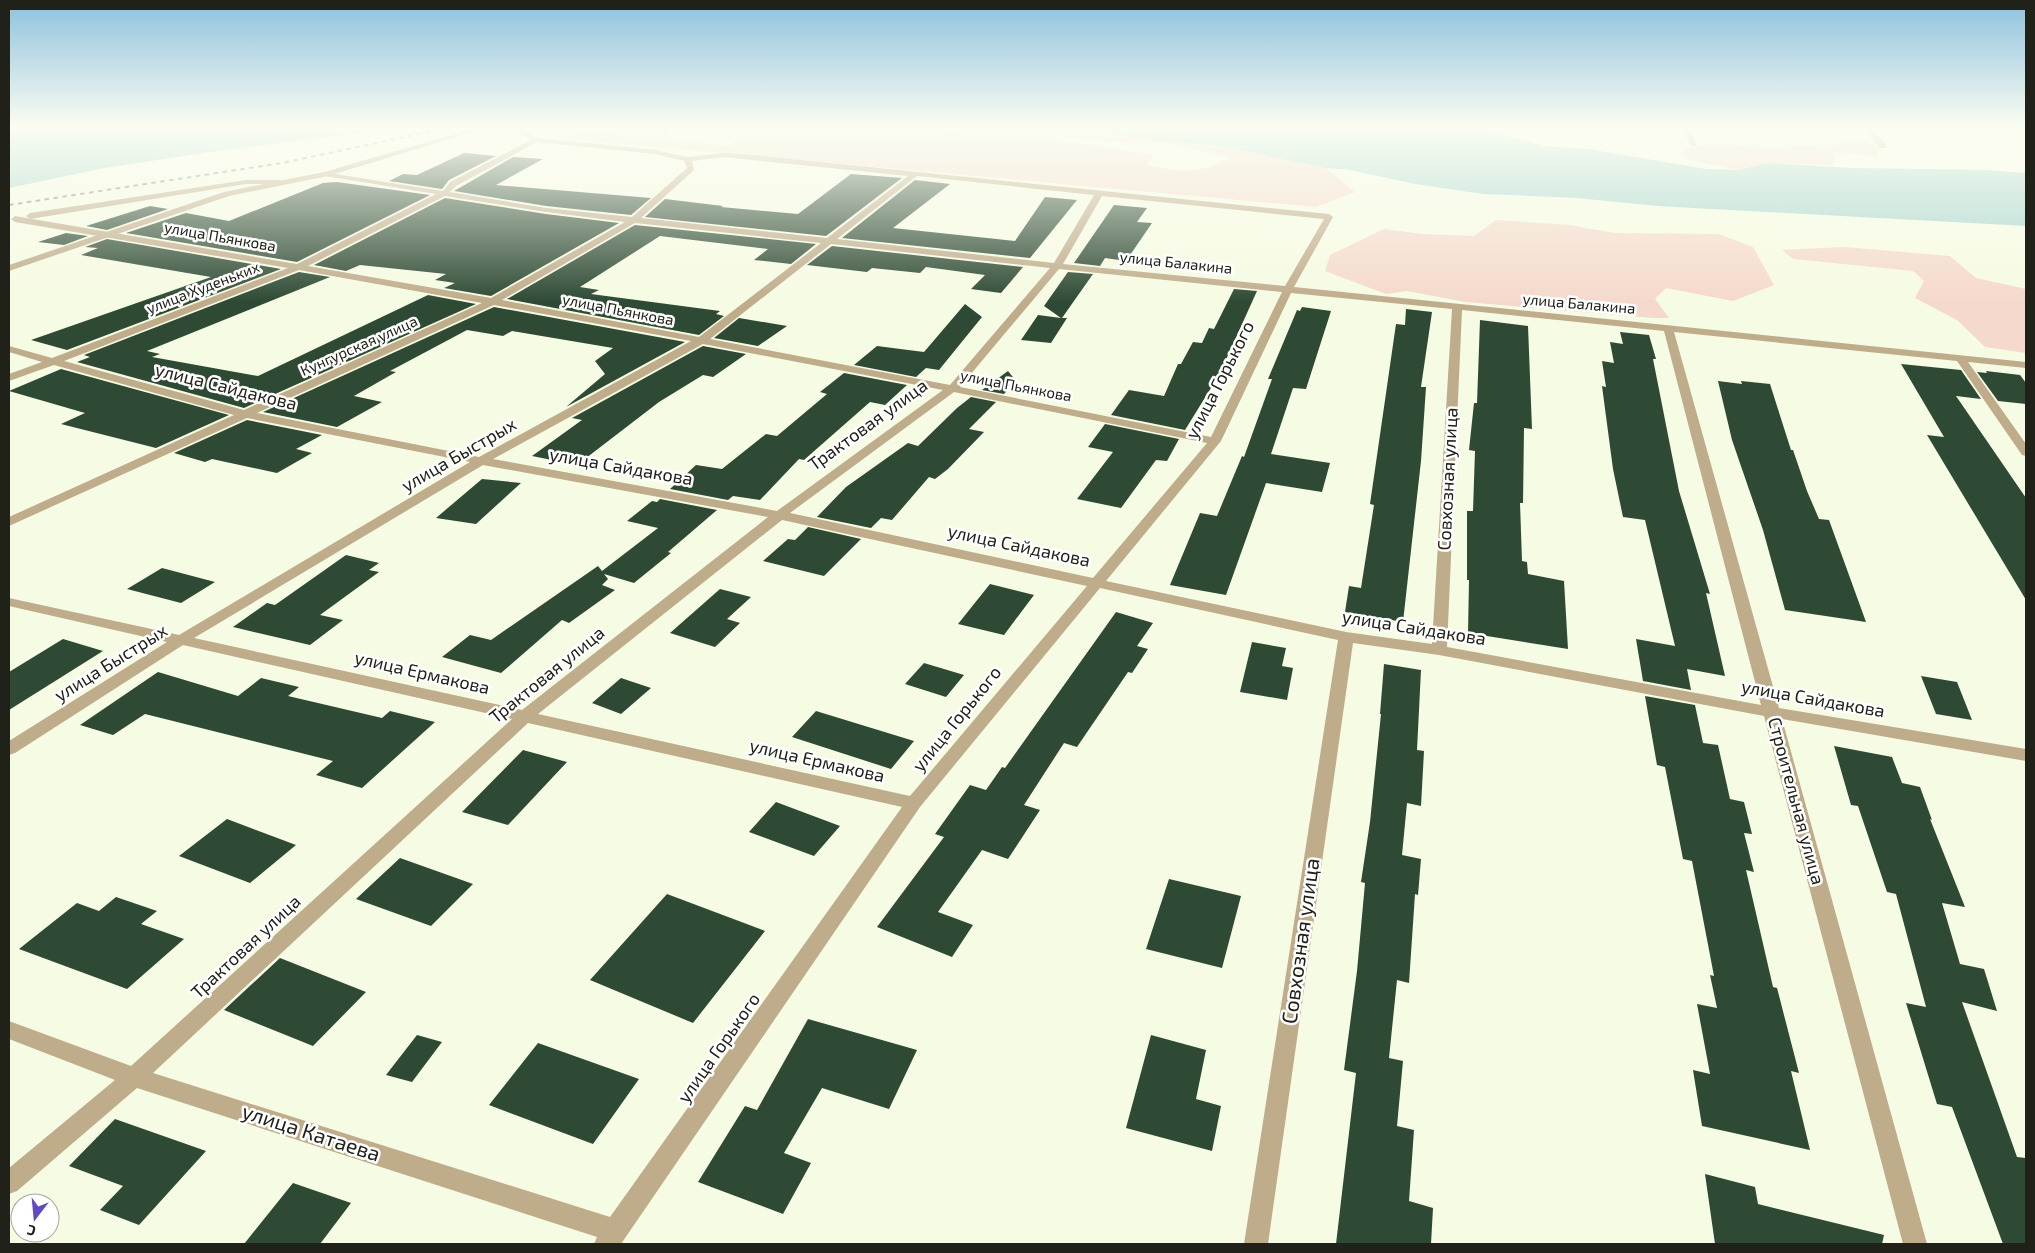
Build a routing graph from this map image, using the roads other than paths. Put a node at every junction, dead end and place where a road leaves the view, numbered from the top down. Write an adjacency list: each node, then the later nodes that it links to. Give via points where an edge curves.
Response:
1 (224, 185): 10 (street)
2 (265, 185): 12 (street, via 227,194)
3 (394, 185): 8 (street, улица Балакина)
4 (452, 185): 8 (street, улица Худеньких)
5 (672, 185): 11 (street, Кунгурская улица)
6 (901, 185): 13 (street, улица Быстрых)
7 (1016, 185): 9 (street)
8 (445, 194): 11 (street, улица Балакина); 14 (street, улица Худеньких)
9 (1099, 194): 15 (street, Трактовая улица); 17 (street, улица Горького, via 1329,217)
10 (12, 219): 12 (street, улица Пьянкова)
11 (634, 220): 13 (street, улица Балакина); 18 (street, Кунгурская улица)
12 (111, 233): 14 (street, улица Пьянкова); 16 (street)
13 (830, 242): 15 (street, улица Балакина); 21 (street, улица Быстрых)
14 (298, 266): 18 (street, улица Пьянкова); 24 (street, улица Худеньких)
15 (1056, 266): 17 (street, улица Балакина); 27 (street, Трактовая улица)
16 (9, 268)
17 (1288, 290): 19 (street, улица Балакина); 29 (street, улица Горького)
18 (494, 302): 21 (street, улица Пьянкова); 28 (street, Кунгурская улица)
19 (1457, 308): 20 (street, улица Балакина); 38 (street, Совхозная улица)
20 (1668, 328): 23 (street, улица Балакина); 39 (street, Строительная улица)
21 (700, 340): 27 (street, улица Пьянкова); 31 (street, улица Быстрых)
22 (9, 349): 24 (street, улица Сайдакова)
23 (1959, 357): 25 (street, улица Балакина); 30 (street)
24 (54, 360): 26 (street, улица Худеньких); 28 (street, улица Сайдакова)
25 (2026, 365)
26 (9, 378)
27 (953, 388): 29 (street, улица Пьянкова); 32 (street, Трактовая улица)
28 (244, 414): 31 (street, улица Сайдакова); 33 (street, Кунгурская улица)
29 (1215, 441): 34 (street, улица Горького)
30 (2026, 452)
31 (481, 461): 32 (street, улица Сайдакова); 37 (street, улица Быстрых)
32 (780, 515): 34 (street, улица Сайдакова); 40 (street, Трактовая улица)
33 (9, 522)
34 (1096, 582): 36 (street, улица Сайдакова); 43 (street, улица Горького)
35 (9, 602): 37 (street, улица Ермакова)
36 (1346, 637): 38 (street, улица Сайдакова); 48 (street, Совхозная улица)
37 (181, 640): 40 (street, улица Ермакова); 41 (street, улица Быстрых)
38 (1439, 650): 39 (street, улица Сайдакова)
39 (1772, 712): 42 (street, улица Сайдакова); 49 (street, Строительная улица)
40 (524, 716): 43 (street, улица Ермакова); 45 (street, Трактовая улица)
41 (9, 749)
42 (2026, 755)
43 (914, 804): 47 (street, улица Горького)
44 (9, 1030): 45 (street, улица Катаева)
45 (134, 1077): 46 (street, Трактовая улица); 47 (street, улица Катаева)
46 (9, 1183)
47 (611, 1238)
48 (1256, 1244)
49 (1915, 1244)

